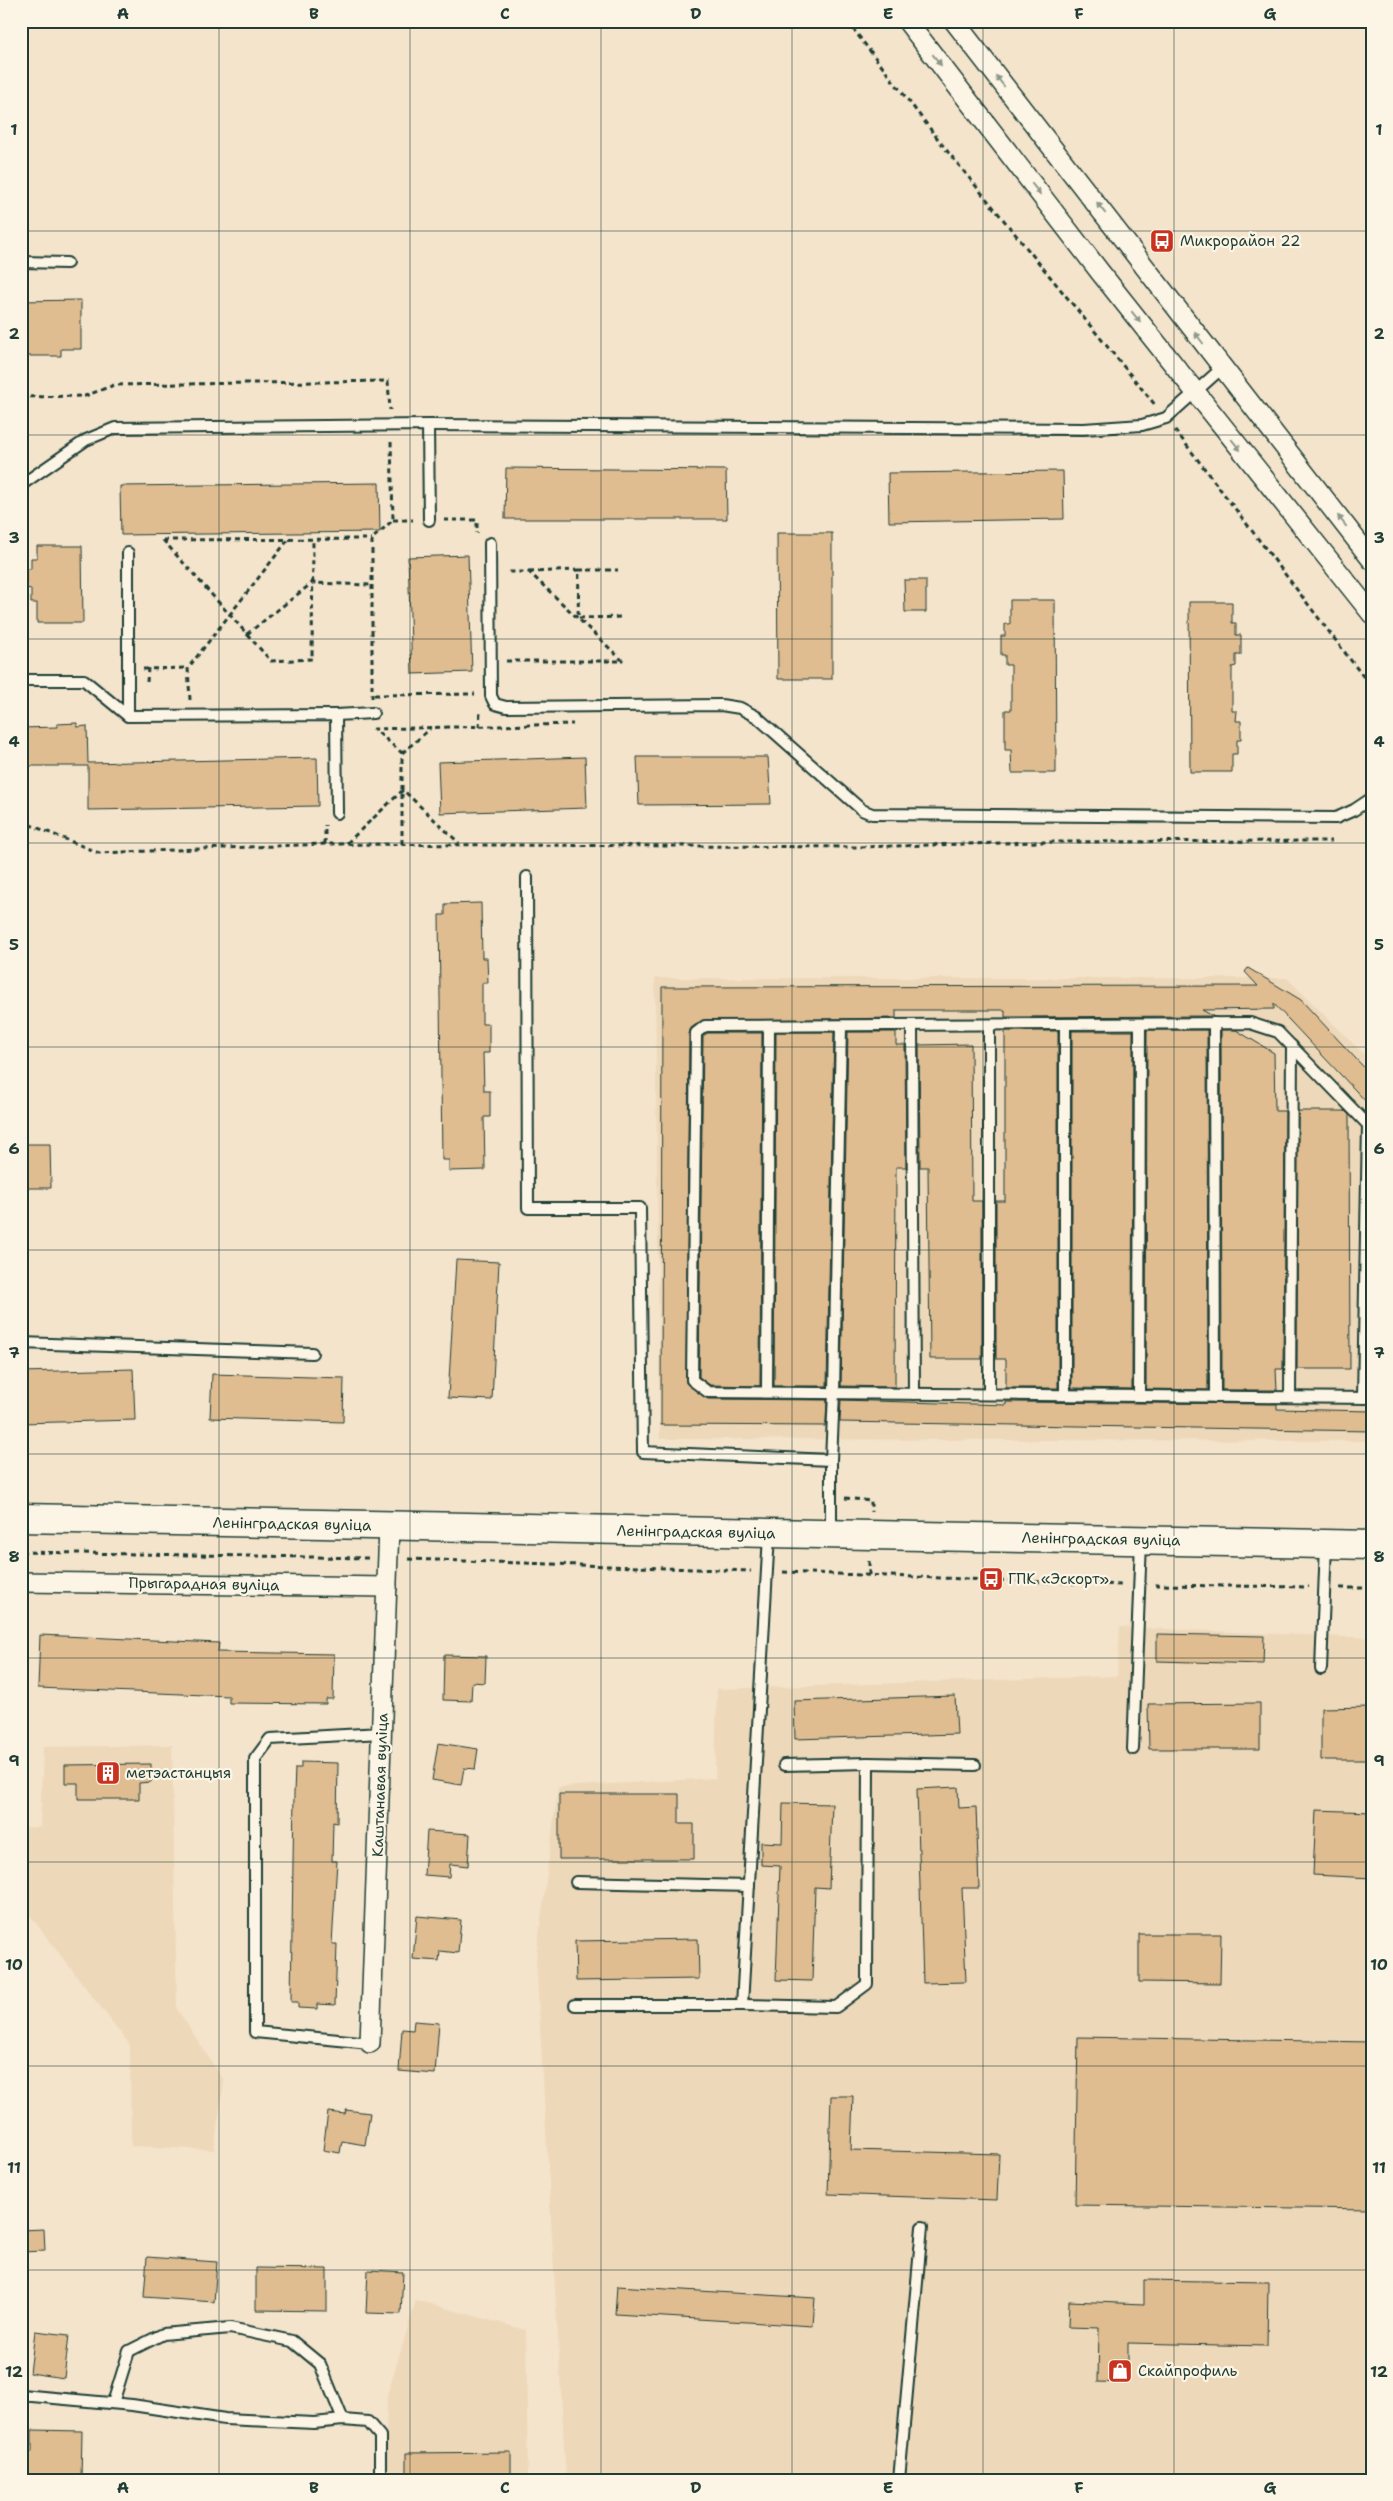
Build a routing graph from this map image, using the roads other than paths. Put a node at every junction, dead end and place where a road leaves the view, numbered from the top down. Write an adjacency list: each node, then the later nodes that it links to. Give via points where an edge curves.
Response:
1 (907, 21): 6 (street, one-way to 6)
2 (954, 21): 5 (street, one-way to 2, via 1128,242)
3 (21, 262): 4 (lane)
4 (67, 263)
5 (1222, 368): 6 (lane); 12 (street, one-way to 5)
6 (1196, 394): 7 (lane, via 1166,418 1142,425 1084,429); 13 (street, one-way to 13)
7 (428, 425): 8 (lane, via 115,428 86,440); 9 (lane)
8 (21, 485)
9 (430, 520)
10 (490, 543): 18 (lane, via 491,696 495,704 506,707 721,705 740,708 757,717 862,810 872,814 1336,818)
11 (128, 554): 17 (lane)
12 (1372, 560)
13 (1372, 614)
14 (21, 680): 17 (lane, via 84,680)
15 (373, 713): 16 (lane)
16 (336, 715): 17 (lane); 19 (lane)
17 (128, 716)
18 (1372, 798)
19 (337, 813)
20 (527, 877): 41 (lane, via 528,1208 640,1208 643,1452)
21 (1214, 1023): 22 (lane); 28 (lane, via 1250,1023 1278,1032); 38 (lane)
22 (1140, 1024): 23 (lane); 37 (lane)
23 (1065, 1025): 25 (lane); 36 (lane)
24 (912, 1026): 25 (lane); 27 (lane); 34 (lane)
25 (989, 1026): 35 (lane)
26 (770, 1027): 27 (lane); 32 (lane); 32 (lane, via 705,1026 696,1033 692,1370 692,1380 708,1392)
27 (841, 1027): 33 (lane)
28 (1292, 1046): 29 (lane); 39 (lane)
29 (1370, 1127): 40 (lane)
30 (21, 1343): 31 (lane)
31 (312, 1353)
32 (767, 1392): 33 (lane)
33 (834, 1393): 34 (lane); 41 (lane)
34 (914, 1394): 35 (lane)
35 (989, 1394): 36 (lane)
36 (1066, 1395): 37 (lane)
37 (1139, 1396): 38 (lane)
38 (1215, 1397): 39 (lane)
39 (1290, 1397): 40 (lane)
40 (1367, 1398)
41 (830, 1460): 45 (lane)
42 (21, 1518): 43 (main road, Ленінградская вуліца)
43 (389, 1527): 44 (main road, Ленінградская вуліца); 50 (street, Каштанавая вуліца)
44 (769, 1534): 45 (main road, Ленінградская вуліца); 58 (lane)
45 (831, 1535): 46 (main road, Ленінградская вуліца)
46 (1141, 1540): 47 (main road, Ленінградская вуліца); 53 (lane)
47 (1326, 1544): 48 (main road, Ленінградская вуліца); 51 (lane)
48 (1372, 1545)
49 (21, 1582): 50 (street, Прыгарадная вуліца)
50 (387, 1587): 52 (street, Каштанавая вуліца)
51 (1321, 1669)
52 (382, 1733): 61 (street, Каштанавая вуліца); 61 (lane, via 270,1739 255,1760 255,2032)
53 (1134, 1749)
54 (868, 1763): 55 (lane); 56 (lane); 60 (lane, via 867,1984 836,2007)
55 (784, 1765)
56 (975, 1765)
57 (576, 1882): 58 (lane)
58 (749, 1886): 60 (lane)
59 (575, 2005): 60 (lane)
60 (742, 2005)
61 (370, 2043)
62 (922, 2227): 67 (lane)
63 (21, 2395): 64 (lane)
64 (112, 2403): 65 (lane, via 225,2419 314,2423); 65 (lane, via 129,2350 163,2334 230,2328 292,2341 320,2364)
65 (343, 2420): 66 (lane, via 368,2422 380,2436)
66 (380, 2480)
67 (899, 2480)

